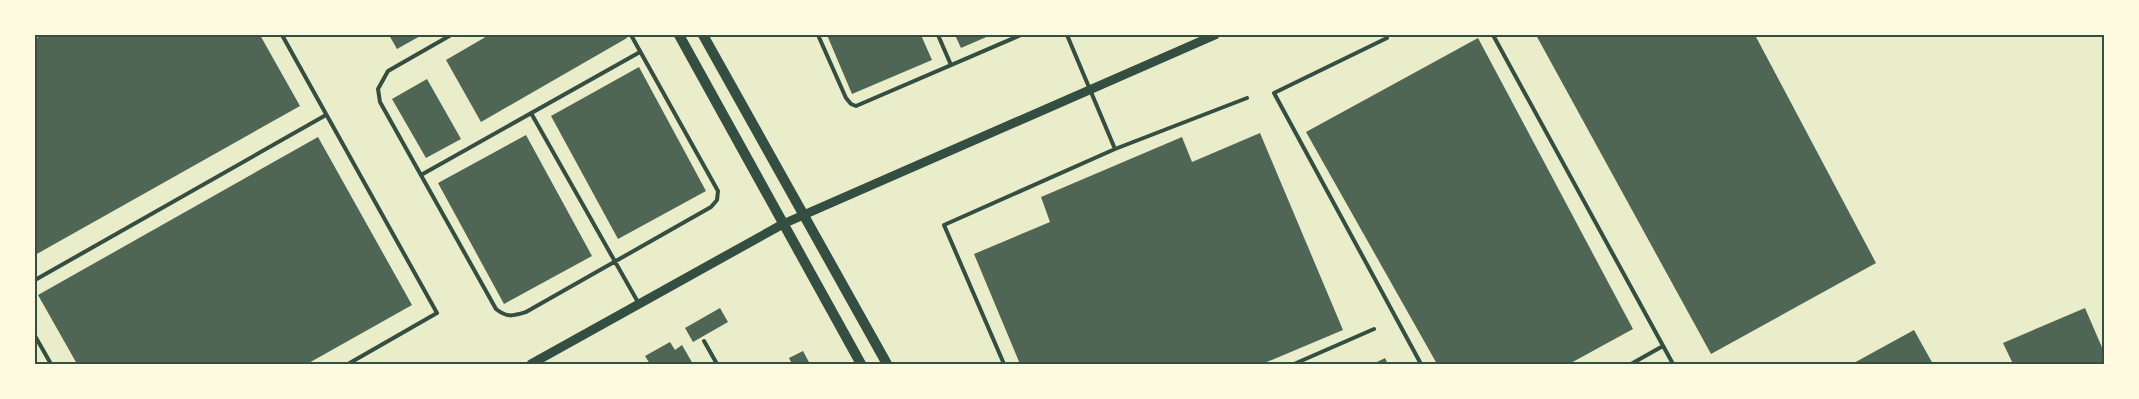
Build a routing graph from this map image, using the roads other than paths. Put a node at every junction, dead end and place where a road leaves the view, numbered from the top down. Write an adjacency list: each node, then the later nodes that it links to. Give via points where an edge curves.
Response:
1 (282, 35): 19 (lane)
2 (451, 35): 21 (lane, via 388,71 378,89 380,102)
3 (631, 35): 14 (lane)
4 (680, 35): 23 (main road)
5 (703, 35): 22 (main road)
6 (818, 35): 15 (lane, via 846,98 856,106)
7 (938, 35): 15 (lane)
8 (1021, 35): 15 (lane)
9 (1067, 35): 16 (lane)
10 (1215, 35): 16 (street)
11 (1394, 35): 13 (lane)
12 (1493, 35): 30 (lane)
13 (1387, 36): 39 (lane, via 1274,92)
14 (640, 52): 18 (lane); 24 (lane, via 718,191 717,200 711,207)
15 (951, 65)
16 (1090, 90): 20 (lane); 22 (street)
17 (1247, 98): 20 (lane)
18 (531, 113): 21 (lane); 24 (lane)
19 (326, 115): 25 (lane); 33 (lane, via 437,313)
20 (1115, 149): 37 (lane, via 944,225)
21 (421, 175): 24 (lane, via 496,309 503,315 526,312)
22 (804, 215): 23 (street); 36 (main road)
23 (783, 224): 26 (street); 31 (main road)
24 (614, 262): 26 (lane)
25 (35, 280)
26 (638, 304): 34 (street)
27 (1374, 329): 38 (lane)
28 (35, 336): 32 (lane)
29 (704, 341): 35 (lane)
30 (1663, 346): 40 (lane); 41 (lane)
31 (858, 363)
32 (51, 364)
33 (348, 364)
34 (531, 364)
35 (717, 364)
36 (887, 364)
37 (1004, 364)
38 (1294, 364)
39 (1421, 364)
40 (1631, 364)
41 (1673, 364)

